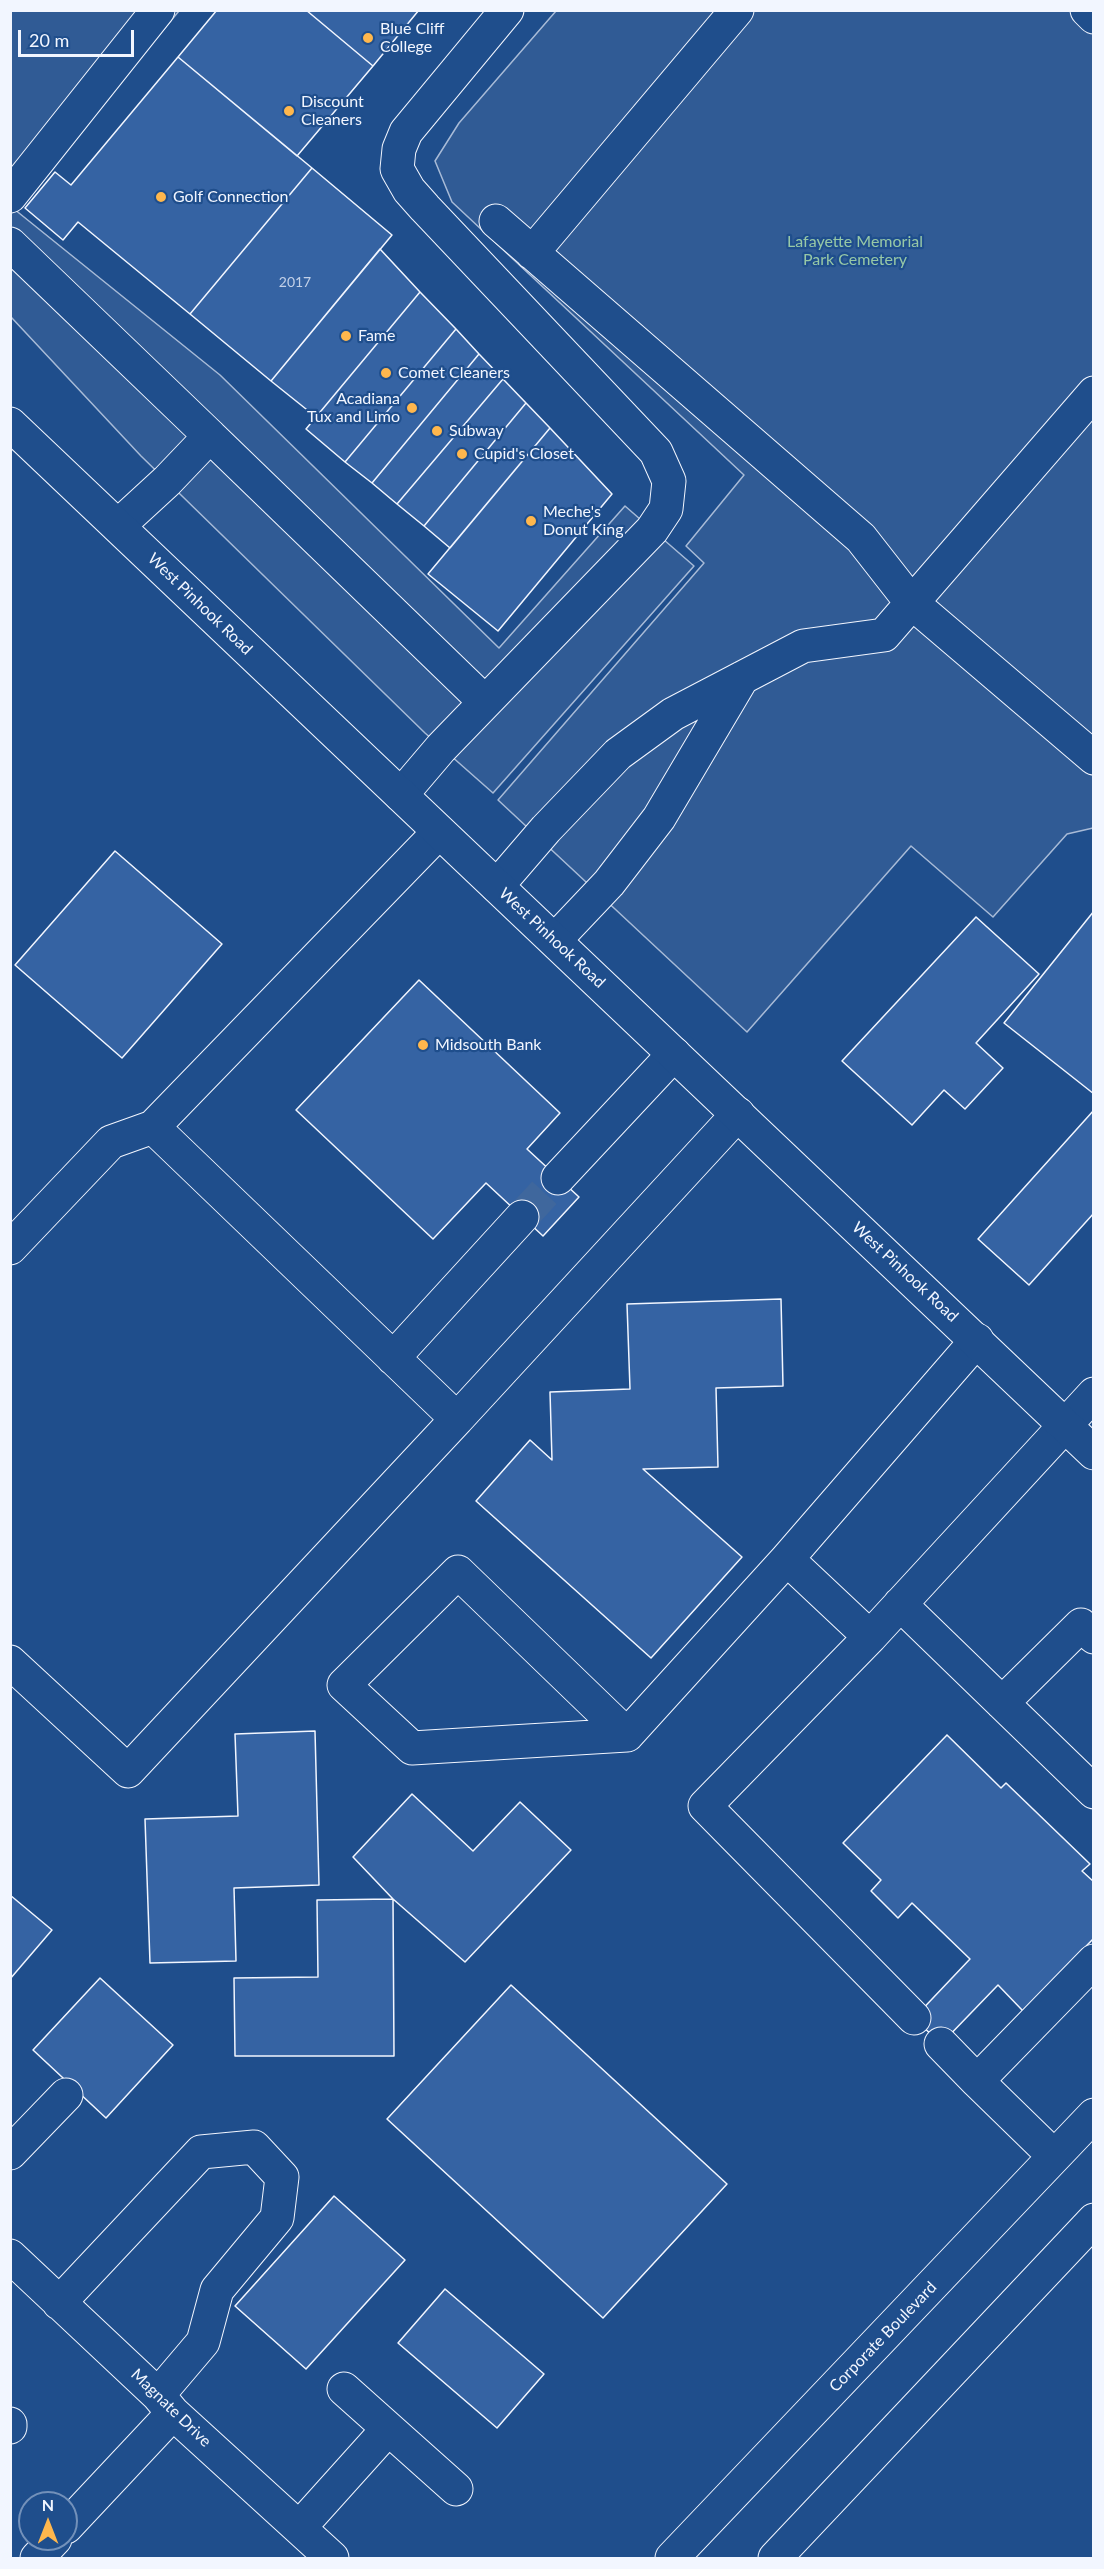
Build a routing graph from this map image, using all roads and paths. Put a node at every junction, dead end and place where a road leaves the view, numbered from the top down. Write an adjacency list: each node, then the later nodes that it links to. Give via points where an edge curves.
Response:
1 (158, 10): 6 (street)
2 (507, 10): 16 (street, via 406,132 399,148 397,169 425,208 656,452 669,482 666,509 652,530)
3 (737, 10): 9 (street)
4 (1087, 10): 5 (street)
5 (1094, 17)
6 (10, 196)
7 (496, 221): 9 (street)
8 (10, 244): 12 (street)
9 (532, 253): 14 (street, via 861,538)
10 (1094, 393): 14 (street)
11 (10, 424): 13 (street, West Pinhook Road)
12 (210, 436): 13 (street); 16 (street)
13 (117, 526): 18 (street, West Pinhook Road)
14 (911, 602): 15 (street, via 884,635 803,646); 17 (street)
15 (742, 678): 20 (street, via 673,714 618,754); 21 (street, via 658,818 609,883)
16 (486, 702): 18 (street)
17 (1094, 758)
18 (401, 795): 19 (street, West Pinhook Road)
19 (439, 832): 20 (street, West Pinhook Road); 24 (street)
20 (497, 886): 21 (street, West Pinhook Road)
21 (555, 940): 22 (street, West Pinhook Road)
22 (674, 1053): 23 (street, West Pinhook Road); 25 (street)
23 (738, 1114): 28 (street, West Pinhook Road); 31 (street)
24 (153, 1127): 27 (street, via 111,1142); 29 (street)
25 (558, 1178)
26 (522, 1217): 29 (street)
27 (10, 1248)
28 (977, 1340): 32 (street, West Pinhook Road); 34 (street)
29 (393, 1358): 31 (street)
30 (1094, 1394): 32 (street)
31 (457, 1419): 38 (street, via 128,1771)
32 (1065, 1426): 33 (street, West Pinhook Road); 35 (street)
33 (1094, 1453)
34 (787, 1559): 36 (street); 40 (street)
35 (900, 1604): 36 (street); 39 (street)
36 (870, 1637): 43 (street, via 705,1806)
37 (1094, 1637): 39 (street, via 1081,1625)
38 (10, 1662)
39 (1002, 1703): 41 (street)
40 (627, 1736): 40 (street, via 458,1572 344,1685 412,1748)
41 (1094, 1792)
42 (1094, 1961): 45 (street)
43 (914, 2018)
44 (940, 2044): 45 (street)
45 (977, 2080): 49 (street)
46 (66, 2095): 48 (street)
47 (1094, 2115): 49 (street, Corporate Boulevard)
48 (10, 2153)
49 (1054, 2156): 60 (street, Corporate Boulevard)
50 (1094, 2220): 61 (street)
51 (12, 2259): 52 (street, Magnate Drive)
52 (59, 2303): 54 (street, Magnate Drive); 54 (street, via 201,2152 254,2147 282,2177 277,2218 217,2290 203,2342)
53 (344, 2389): 55 (street)
54 (166, 2404): 57 (street); 58 (street, Magnate Drive)
55 (388, 2429): 56 (street); 58 (street)
56 (456, 2489)
57 (78, 2512)
58 (299, 2528): 59 (street, Magnate Drive)
59 (332, 2559)
60 (672, 2559)
61 (775, 2559)

